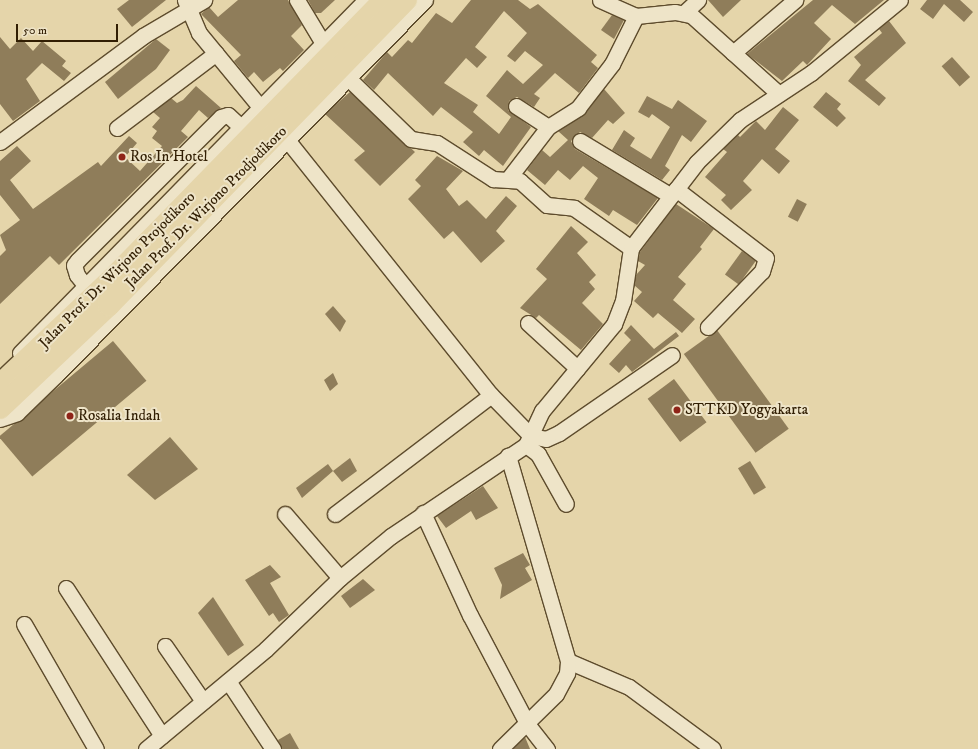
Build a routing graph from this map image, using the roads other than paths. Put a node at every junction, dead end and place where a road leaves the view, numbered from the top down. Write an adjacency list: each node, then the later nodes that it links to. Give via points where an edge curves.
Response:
1 (204, 0): 11 (street)
2 (297, 0): 14 (street)
3 (366, 0): 14 (street)
4 (384, 0): 39 (highway, Jalan Prof. Dr. Wirjono Projodikoro, via 113,278)
5 (406, 0): 33 (highway, Jalan Prof. Dr. Wirjono Prodjodikoro)
6 (425, 0): 17 (street)
7 (600, 0): 13 (street)
8 (698, 0): 12 (street)
9 (794, 0): 16 (street)
10 (900, 0): 18 (street, via 854,40)
11 (186, 4): 15 (street, via 199,33); 26 (street)
12 (684, 12): 13 (street); 16 (street)
13 (636, 16): 22 (street, via 612,64 578,108)
14 (324, 45): 20 (street)
15 (216, 53): 20 (street); 23 (street)
16 (734, 53): 18 (street)
17 (349, 79): 24 (street); 27 (street, via 411,139 437,143 493,179)
18 (779, 94): 29 (street, via 740,120 697,162)
19 (516, 106): 22 (street)
20 (260, 107): 21 (street)
21 (241, 127): 28 (street, via 224,115); 30 (street)
22 (548, 127): 27 (street)
23 (117, 128)
24 (288, 141): 33 (street); 40 (street)
25 (580, 141): 29 (street)
26 (0, 142)
27 (508, 180): 31 (street, via 515,178 527,184 547,205 574,208 591,217)
28 (147, 192): 30 (street); 32 (street, via 74,265 77,275)
29 (673, 192): 31 (street); 35 (street, via 766,258 762,271)
30 (162, 206): 32 (street)
31 (631, 248): 37 (street, via 621,311)
32 (85, 285): 38 (street)
33 (113, 309): 41 (highway, Jalan Prof. Dr. Wirjono Prodjodikoro); 42 (street, via 17,413)
34 (528, 323): 37 (street)
35 (708, 328)
36 (672, 355): 43 (street, via 559,433 546,439)
37 (577, 368): 43 (street, via 542,411)
38 (0, 371)
39 (0, 385)
40 (491, 395): 43 (street); 48 (street)
41 (0, 408)
42 (0, 419)
43 (529, 440): 44 (street); 45 (street)
44 (508, 456): 46 (street); 53 (street)
45 (566, 504)
46 (423, 513): 49 (street); 56 (street, via 470,615)
47 (285, 514): 49 (street)
48 (335, 514)
49 (340, 578): 54 (street)
50 (66, 588): 57 (street)
51 (24, 624): 58 (street)
52 (165, 646): 55 (street)
53 (568, 661): 56 (street, via 567,673 556,694); 63 (street, via 629,687)
54 (228, 681): 55 (street); 60 (street)
55 (203, 701): 57 (street)
56 (528, 725): 61 (street); 62 (street)
57 (162, 736): 59 (street)
58 (96, 749)
59 (146, 749)
60 (273, 749)
61 (500, 749)
62 (547, 749)
63 (713, 749)

